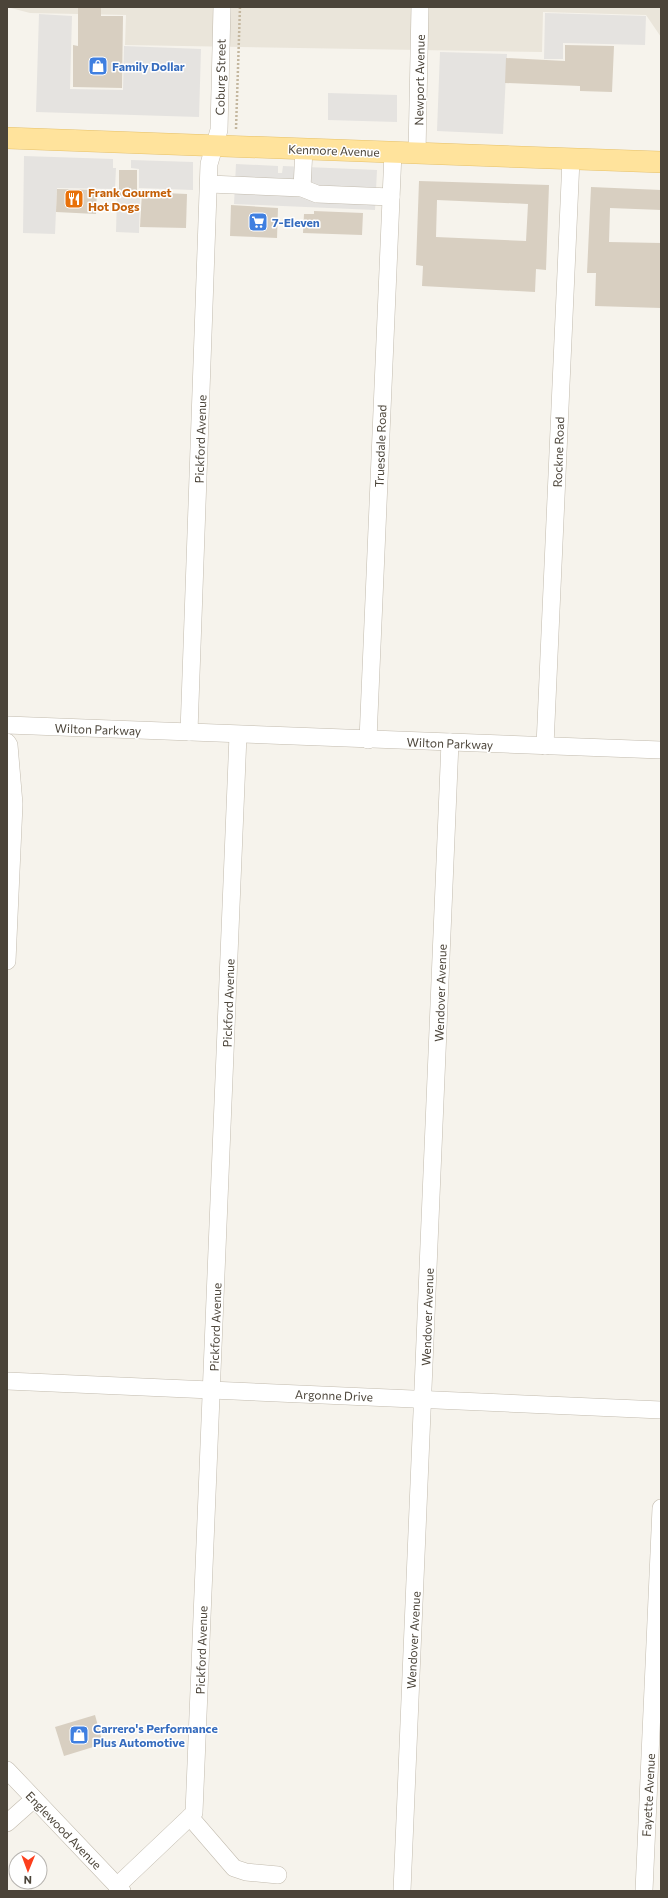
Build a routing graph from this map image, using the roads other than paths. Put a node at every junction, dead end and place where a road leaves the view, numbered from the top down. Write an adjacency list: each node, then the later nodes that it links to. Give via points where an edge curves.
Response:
1 (222, 7): 4 (street, Coburg Street, via 218,130)
2 (420, 7): 7 (street, Newport Avenue)
3 (7, 138): 4 (main road, Kenmore Avenue)
4 (214, 146): 5 (main road, Kenmore Avenue); 10 (street, Pickford Avenue, via 209,164)
5 (304, 149): 6 (main road, Kenmore Avenue); 11 (street)
6 (393, 152): 7 (main road, Kenmore Avenue); 12 (street, Truesdale Road)
7 (417, 153): 8 (main road, Kenmore Avenue)
8 (571, 159): 9 (main road, Kenmore Avenue); 19 (street, Rockne Road)
9 (661, 162)
10 (209, 184): 11 (street); 14 (street, Pickford Avenue)
11 (302, 188): 12 (street, via 317,194)
12 (391, 197): 16 (street, Truesdale Road)
13 (7, 725): 14 (street, Wilton Parkway)
14 (189, 732): 15 (street, Wilton Parkway)
15 (238, 735): 16 (street, Wilton Parkway); 23 (street, Pickford Avenue)
16 (368, 740): 18 (street, Wilton Parkway)
17 (7, 742): 21 (street, via 14,804)
18 (450, 742): 19 (street, Wilton Parkway); 24 (street, Wendover Avenue)
19 (545, 746): 20 (street, Wilton Parkway)
20 (661, 750)
21 (7, 961)
22 (7, 1381): 23 (street, Argonne Drive)
23 (212, 1390): 24 (street, Argonne Drive); 29 (street, Pickford Avenue, via 194,1814)
24 (424, 1399): 25 (street, Argonne Drive); 33 (street, Wendover Avenue)
25 (661, 1410)
26 (661, 1508): 34 (street, Fayette Avenue)
27 (7, 1770): 28 (street, Englewood Avenue)
28 (34, 1799): 30 (street); 32 (street, Englewood Avenue)
29 (190, 1817): 31 (street, via 234,1868 246,1872); 32 (street)
30 (7, 1823)
31 (278, 1875)
32 (119, 1888)
33 (402, 1891)
34 (644, 1891)

